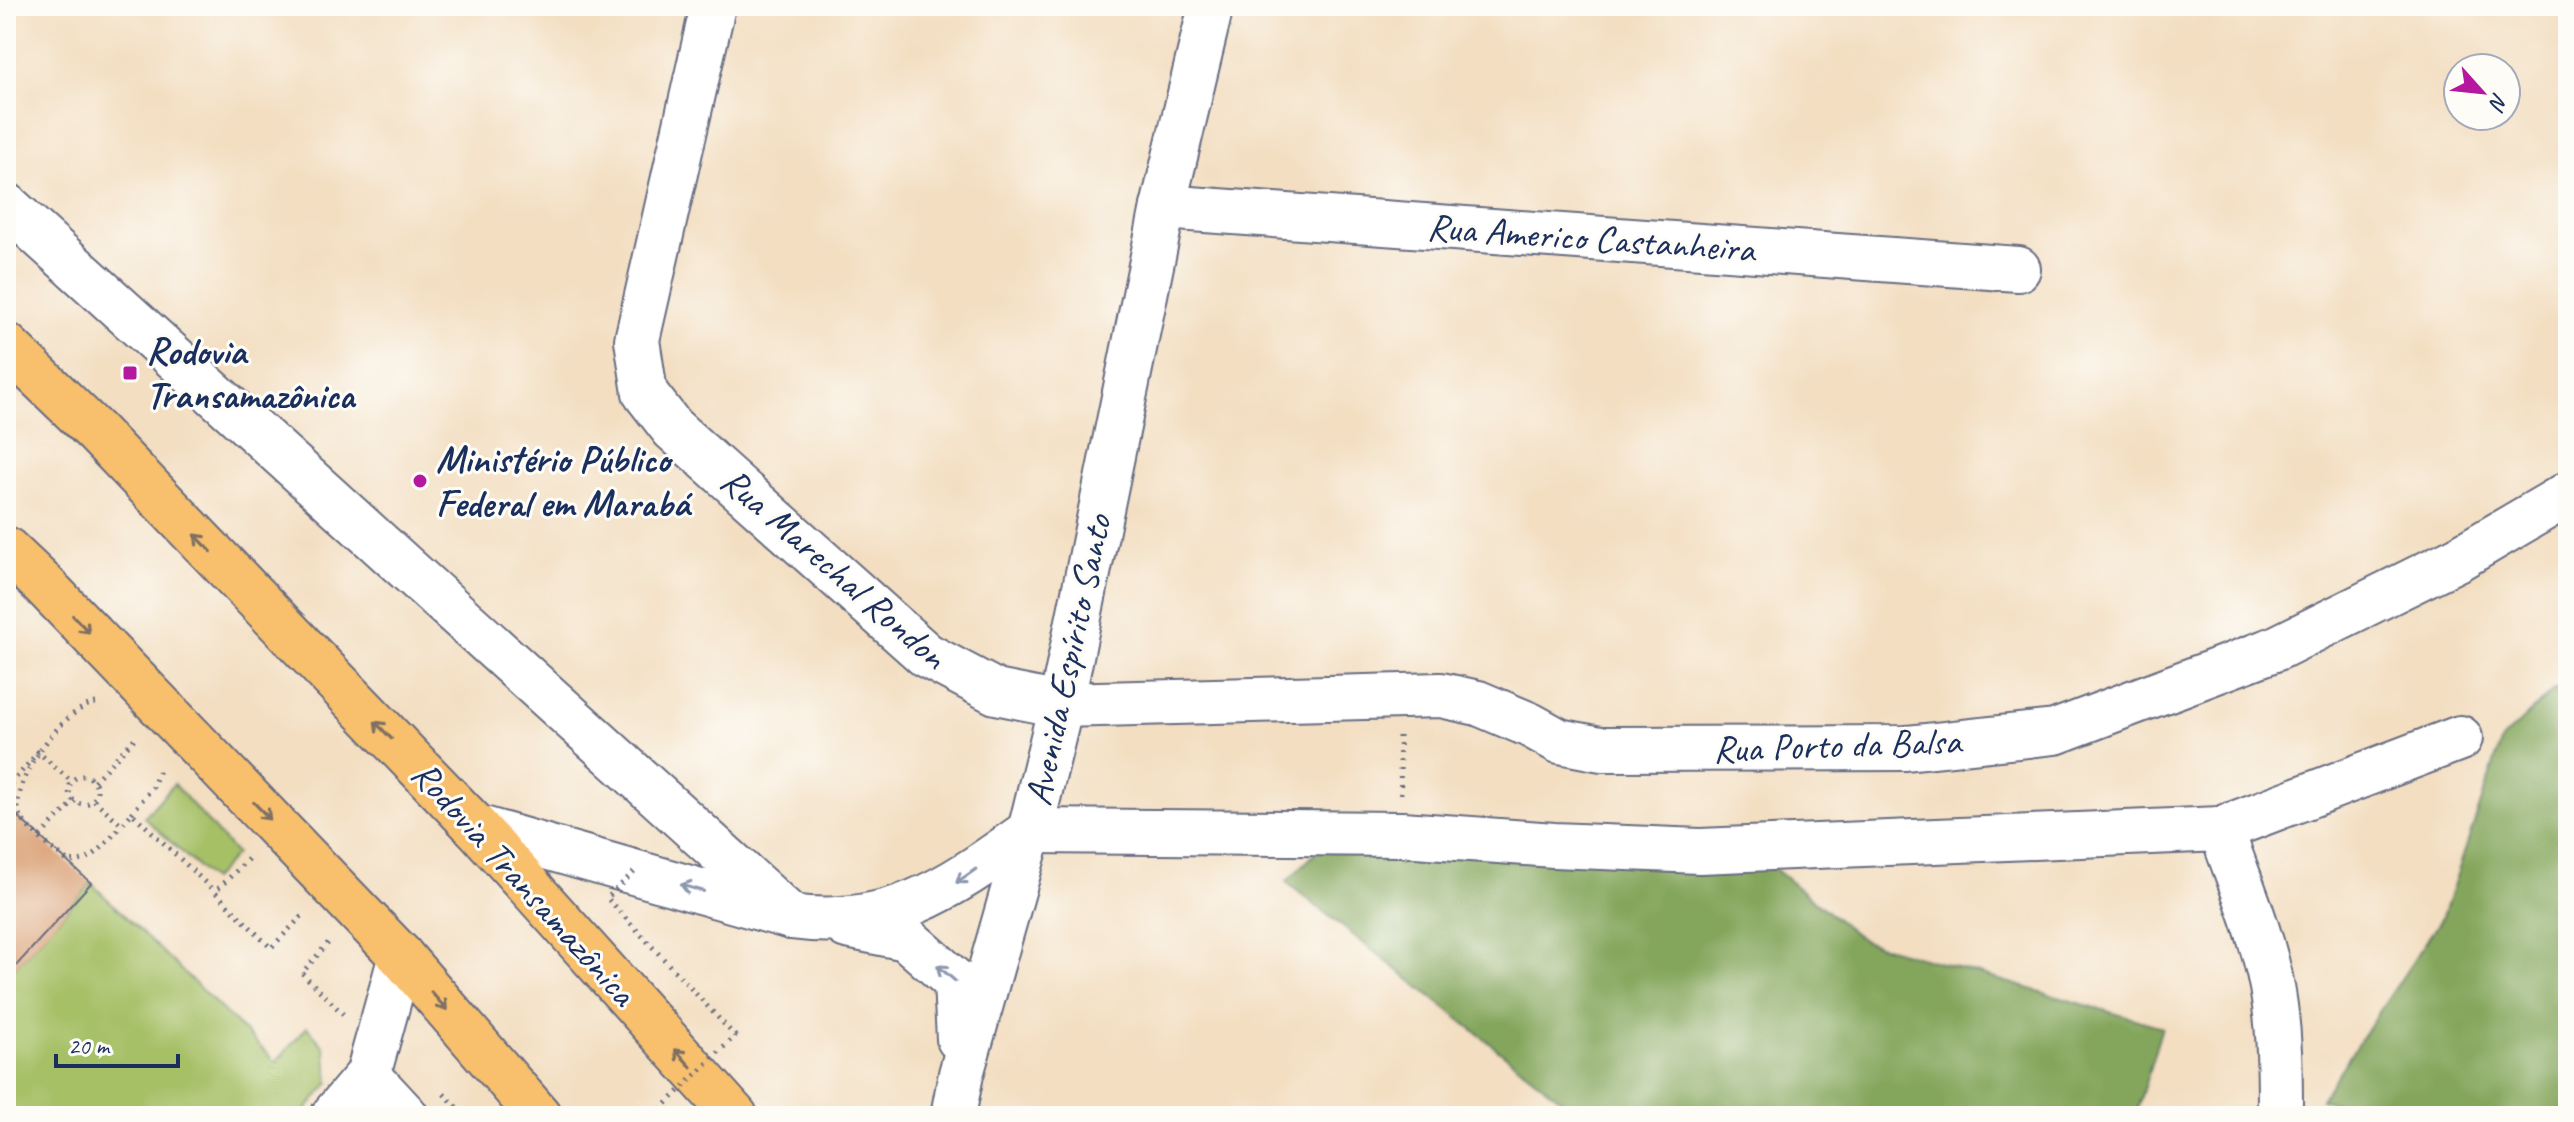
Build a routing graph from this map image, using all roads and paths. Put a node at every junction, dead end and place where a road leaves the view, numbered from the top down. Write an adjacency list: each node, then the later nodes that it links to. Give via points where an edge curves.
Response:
1 (713, 6): 12 (street, Rua Marechal Rondon, via 637,340 645,393 673,429 926,655 996,692)
2 (1211, 6): 4 (street, Avenida Espírito Santo)
3 (6, 205): 33 (street)
4 (1163, 207): 5 (street, Rua Americo Castanheira); 12 (street, Avenida Espírito Santo)
5 (2018, 269)
6 (6, 345): 24 (highway, Rodovia Transamazônica, one-way to 6)
7 (2568, 494): 10 (street, Rua Porto da Balsa, via 2459,558 2277,648 2055,732 1906,748 1601,749 1559,741 1478,703 1441,695)
8 (6, 549): 9 (highway)
9 (25, 579): 35 (highway, one-way to 35)
10 (1398, 695): 12 (street, Rua Porto da Balsa); 27 (path)
11 (103, 702): 15 (path, via 75,710)
12 (1061, 705): 26 (street, Avenida Espírito Santo)
13 (136, 737): 17 (path)
14 (2460, 738): 25 (street)
15 (38, 752): 18 (path); 19 (path); 28 (path, via 17,800 22,820)
16 (161, 762): 22 (path, via 153,787)
17 (94, 781): 18 (path, via 83,776); 20 (path)
18 (72, 782): 21 (path)
19 (6, 790)
20 (94, 800): 21 (path); 23 (path)
21 (75, 801): 28 (path)
22 (132, 813): 23 (path); 31 (path)
23 (122, 825): 28 (path, via 93,857 75,862)
24 (476, 827): 30 (street, Avenida Espírito Santo); 43 (highway, Rodovia Transamazônica, one-way to 24)
25 (2221, 829): 27 (street, via 1700,851); 45 (street, via 2272,987)
26 (1030, 831): 27 (street); 33 (street, Avenida Espírito Santo, one-way to 33, via 952,886 891,912); 38 (street)
27 (1402, 834)
28 (40, 836)
29 (255, 853): 31 (path)
30 (634, 872): 33 (street, Avenida Espírito Santo, one-way to 30); 42 (path, bridge, via 607,898 735,1036)
31 (215, 892): 32 (path, via 271,948)
32 (310, 908)
33 (807, 919): 38 (street, one-way to 33, via 956,982 906,938)
34 (336, 933): 36 (path, via 302,973)
35 (401, 956): 37 (street); 41 (highway, one-way to 41)
36 (346, 1017)
37 (368, 1075): 39 (street); 40 (street)
38 (957, 1095): 44 (street)
39 (333, 1116)
40 (406, 1116)
41 (539, 1116)
42 (654, 1116)
43 (735, 1116)
44 (940, 1116)
45 (2280, 1116)

